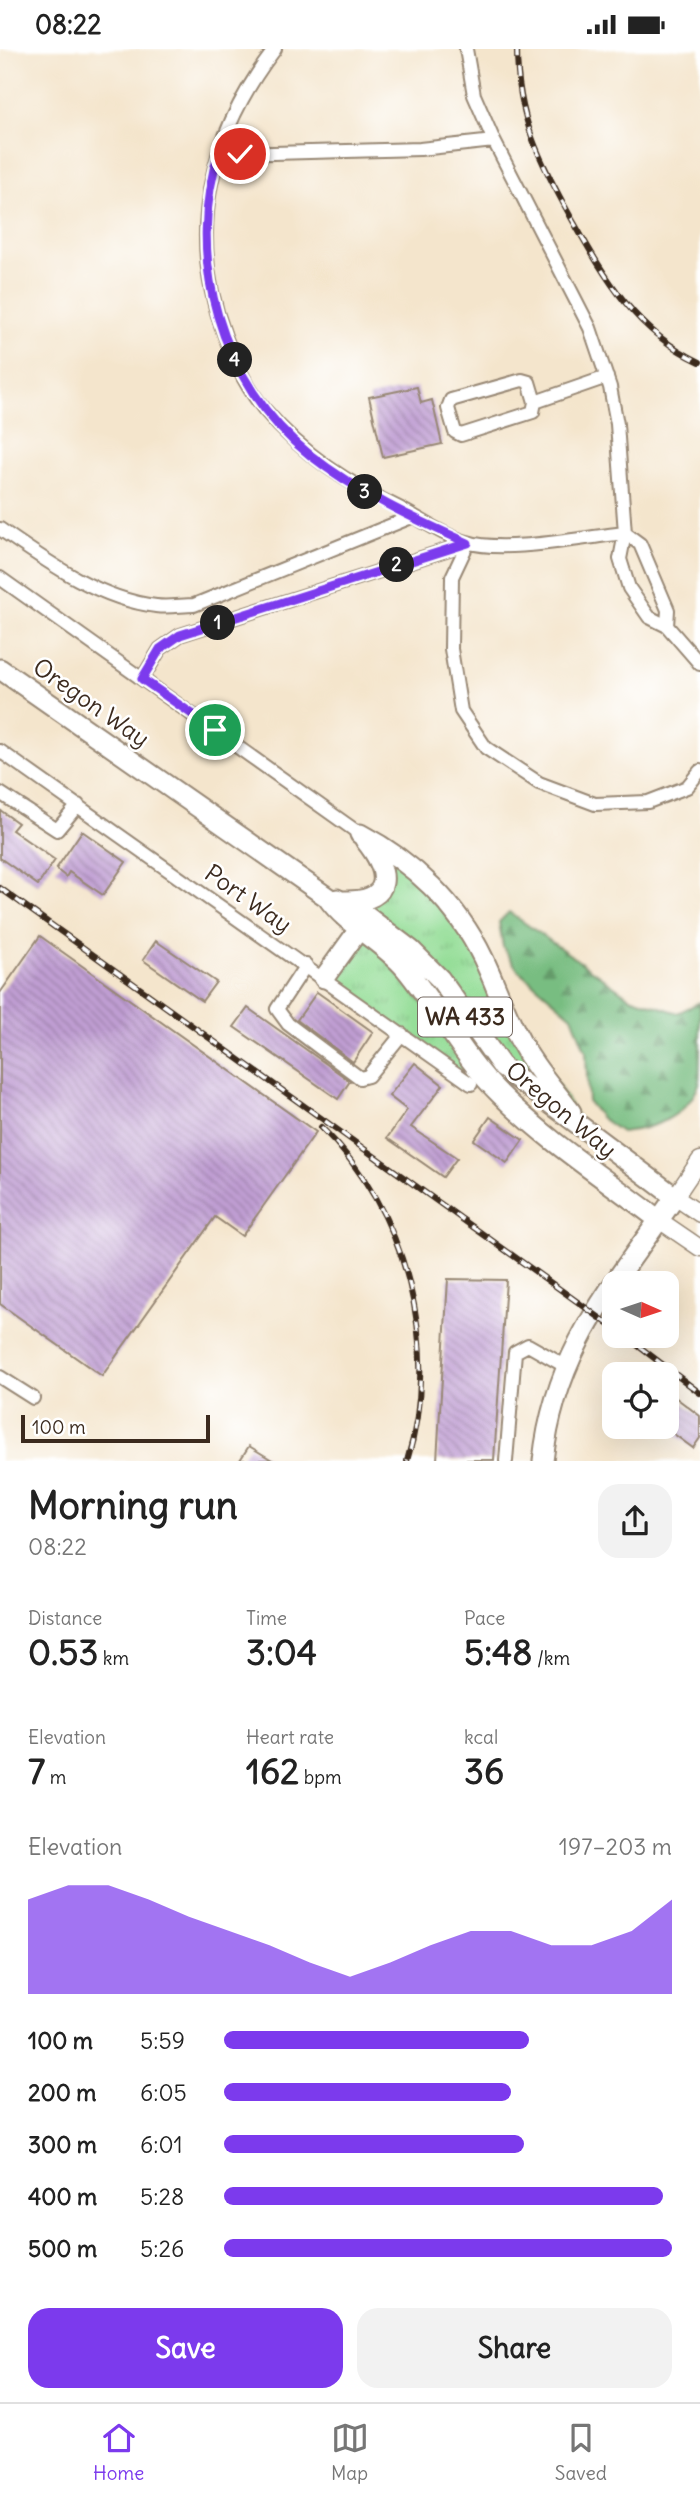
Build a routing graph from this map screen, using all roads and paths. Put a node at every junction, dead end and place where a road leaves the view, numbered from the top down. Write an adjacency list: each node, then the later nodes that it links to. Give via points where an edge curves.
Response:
1 (275, 49): 4 (street, via 231,118)
2 (466, 49): 3 (street, via 474,95)
3 (494, 141): 4 (street, via 420,149 254,154); 5 (street, via 579,305)
4 (220, 149): 7 (street, via 211,177 206,241 215,309 233,358 264,409 308,454 355,486)
5 (607, 377): 6 (street); 9 (street, via 617,424)
6 (535, 402): 6 (street, via 533,412 461,435 455,432 448,408 451,400 522,380 529,381)
7 (414, 516): 8 (street, via 194,605 157,606 88,584 46,562); 10 (street)
8 (0, 529)
9 (625, 533): 10 (street, via 499,546); 12 (street, via 640,544 668,610); 12 (street, via 620,559 629,588 649,617)
10 (468, 543): 15 (street, via 180,635 160,649); 17 (street, via 452,577 451,649 461,711 486,748 538,783 595,804 648,802 687,787)
11 (0, 578): 15 (street)
12 (667, 627): 13 (street)
13 (700, 664)
14 (0, 669): 21 (highway, Oregon Way / WA 433)
15 (142, 679): 20 (street)
16 (0, 751): 19 (street, Port Way)
17 (700, 771)
18 (0, 793): 19 (street, via 57,830)
19 (78, 805): 23 (street, Port Way)
20 (360, 834): 21 (highway, via 382,862 383,881 368,899); 27 (highway, via 387,848 446,902 481,955 526,1052)
21 (336, 899): 22 (highway, Oregon Way / WA 433, via 336,910); 27 (highway, Oregon Way / WA 433, via 411,950 440,979 503,1068)
22 (360, 928): 24 (highway); 31 (highway, Oregon Way / WA 433, via 404,968 500,1095)
23 (306, 965): 24 (street, Port Way); 25 (street, via 277,1009 288,1024 359,1079 368,1076)
24 (324, 978): 25 (street, Port Way)
25 (402, 1034): 26 (street, Port Way)
26 (471, 1084)
27 (587, 1132): 29 (highway, Oregon Way / WA 433)
28 (700, 1160): 29 (main road)
29 (675, 1197): 30 (main road, Oregon Way); 31 (highway)
30 (700, 1214)
31 (659, 1220): 32 (main road, Oregon Way); 33 (highway, via 593,1312)
32 (700, 1248)
33 (565, 1366): 36 (street, via 528,1345 515,1352); 37 (highway)
34 (0, 1377): 35 (street)
35 (33, 1398)
36 (506, 1461)
37 (542, 1461)

